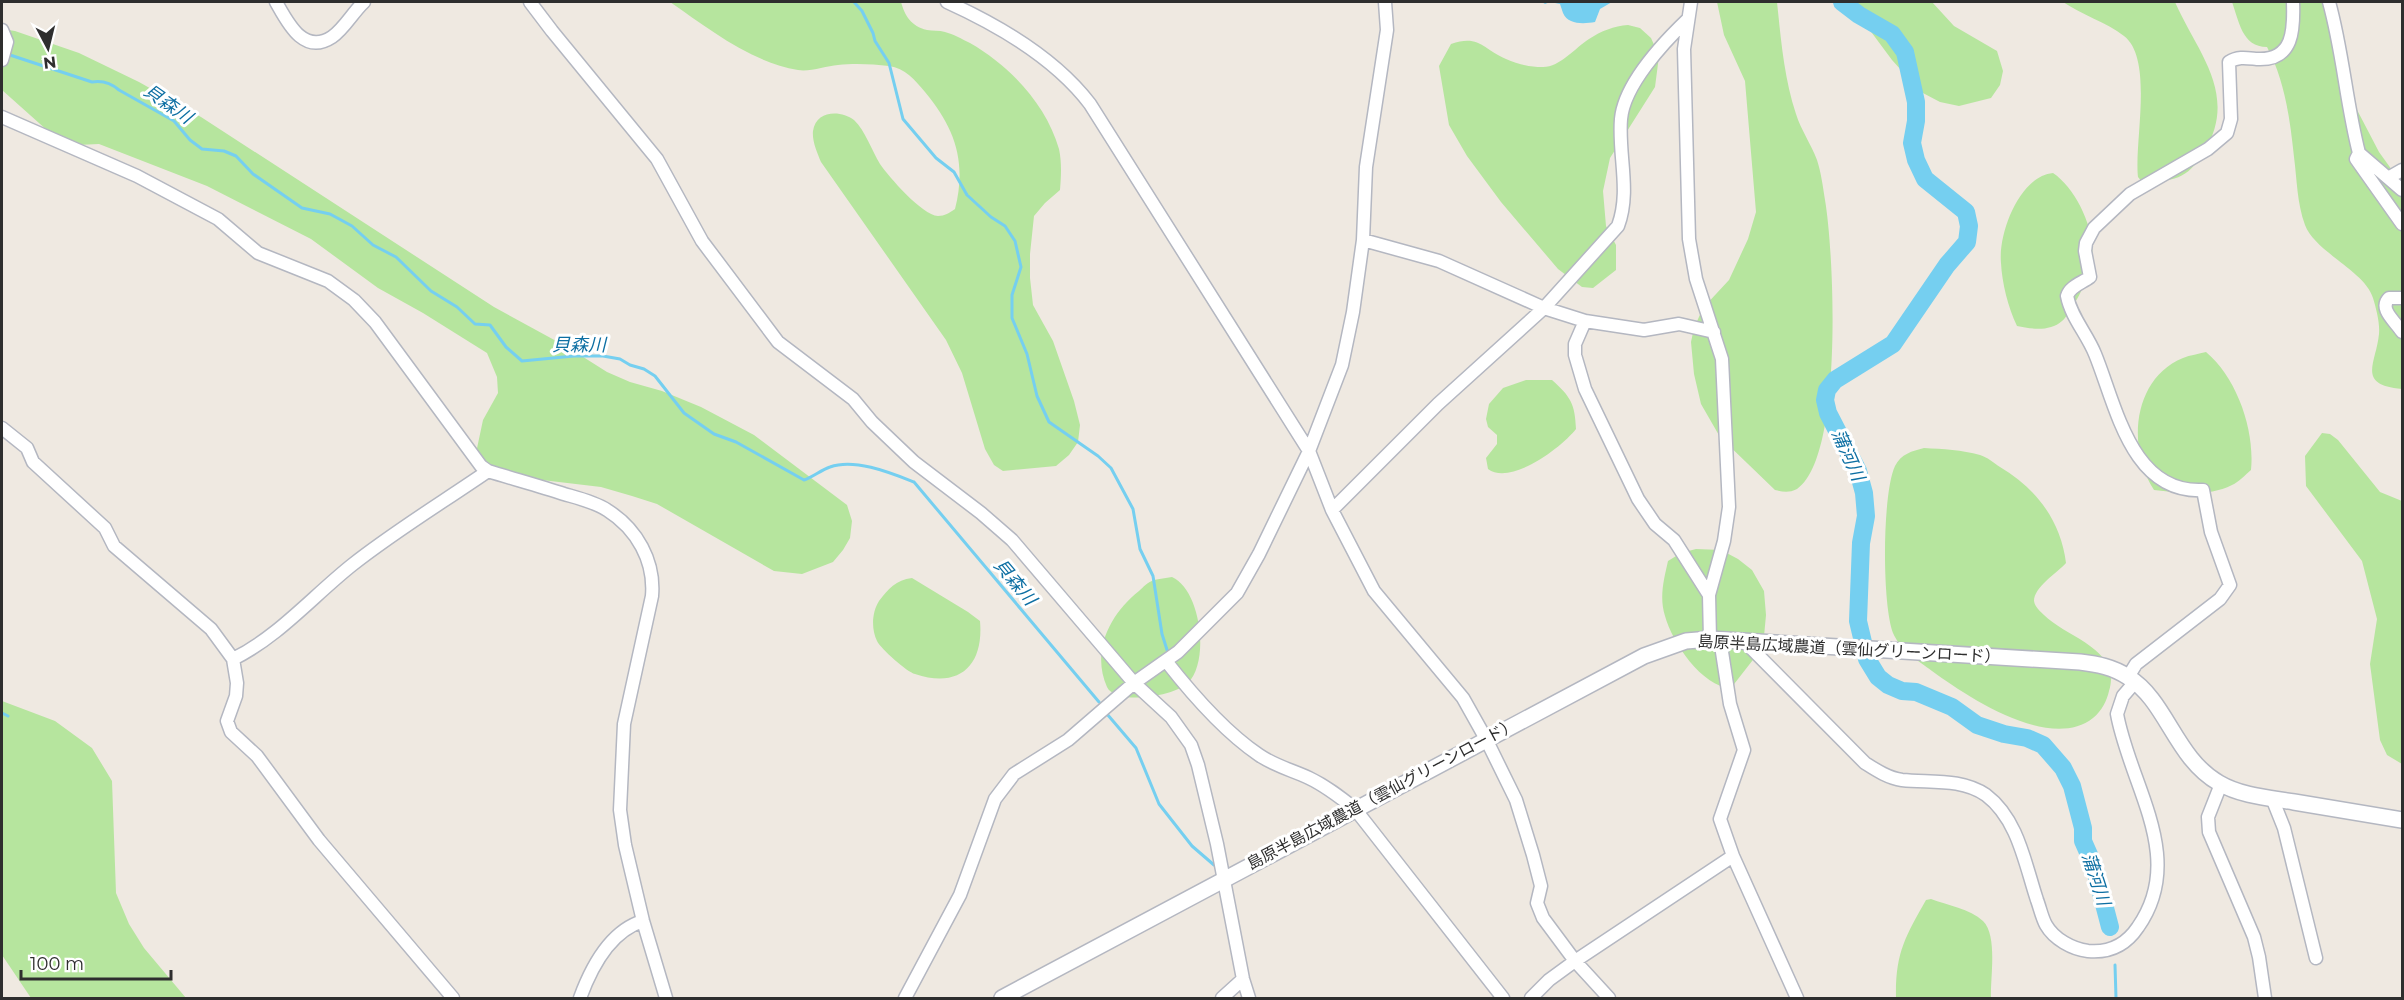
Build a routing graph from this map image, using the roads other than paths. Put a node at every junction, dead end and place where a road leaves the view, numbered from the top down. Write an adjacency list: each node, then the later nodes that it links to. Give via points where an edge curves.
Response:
1 (276, 2): 2 (street, via 296,34 317,41 332,37)
2 (364, 2)
3 (530, 2): 34 (street, via 657,159 702,241 778,342 853,399 914,462 1012,540)
4 (947, 2): 25 (street, via 1042,56 1078,88)
5 (1385, 2): 18 (street, via 1387,30 1366,167)
6 (1691, 2): 9 (street)
7 (2293, 2): 33 (street, via 2294,28 2282,51 2270,58 2243,57 2229,62 2231,119 2227,133 2208,149 2130,194 2094,228 2085,252 2090,277 2067,292 2067,300 2095,353 2112,406 2137,456 2154,475 2173,486 2203,490 2211,532 2230,585 2220,599 2136,664)
8 (2330, 2): 13 (street)
9 (1687, 20): 20 (street, via 1647,63 1625,102 1621,119 1623,211 1618,226); 22 (street, via 1684,91 1689,239 1696,279)
10 (2, 30): 11 (street, via 7,42)
11 (2, 60)
12 (2, 117): 26 (street, via 137,176 218,219 258,253 328,281 375,322 475,460)
13 (2359, 153): 15 (street); 17 (street, via 2356,159)
14 (2403, 170): 15 (street)
15 (2388, 178): 16 (street)
16 (2403, 190)
17 (2403, 224)
18 (1363, 240): 20 (street, via 1439,261); 25 (street, via 1342,365)
19 (2403, 298): 23 (street, via 2389,298 2385,307)
20 (1544, 308): 21 (street); 27 (street, via 1438,404)
21 (1585, 321): 22 (street, via 1644,330 1679,324); 28 (street, via 1575,344 1575,355 1585,389 1638,499 1655,524 1674,540)
22 (1714, 332): 28 (street, via 1725,388 1729,507)
23 (2403, 332)
24 (2, 428): 31 (street, via 27,448 33,462 105,528 114,546 211,629)
25 (1309, 451): 27 (street); 32 (street, via 1237,593)
26 (489, 471): 31 (street, via 353,564 268,637); 42 (street, via 606,509 627,526 651,567 652,596 624,724 620,777 625,846)
27 (1332, 510): 35 (street, via 1374,591 1463,698)
28 (1709, 595): 29 (street)
29 (1715, 639): 30 (street, 島原半島広域農道（雲仙グリーンロード）); 35 (street, 島原半島広域農道（雲仙グリーンロード）, via 1686,641 1644,656); 40 (street, via 1744,750 1720,819)
30 (1743, 640): 33 (street, 島原半島広域農道（雲仙グリーンロード）, via 2080,662 2102,665); 33 (street, via 1864,763 1899,780 1965,785 1985,794 2014,829 2046,925 2058,939 2088,951 2121,945 2132,936 2156,894 2156,840 2117,714)
31 (233, 659): 46 (street, via 237,683 227,721 231,732 257,756 319,840)
32 (1166, 661): 34 (street); 38 (street, via 1187,688 1243,743 1279,767 1330,790)
33 (2131, 679): 36 (street, 島原半島広域農道（雲仙グリーンロード）, via 2154,705 2188,758)
34 (1134, 683): 41 (street, via 1171,717 1191,745 1206,794); 49 (street, via 1068,740 1014,774 995,799 960,895)
35 (1486, 739): 38 (street, 島原半島広域農道（雲仙グリーンロード）); 44 (street, via 1516,801 1533,855 1540,886 1537,903 1543,918)
36 (2220, 784): 37 (street, 島原半島広域農道（雲仙グリーンロード）); 57 (street, via 2208,817 2209,832 2254,937)
37 (2272, 798): 39 (street, 島原半島広域農道（雲仙グリーンロード）); 43 (street, via 2284,828)
38 (1355, 809): 41 (street, 島原半島広域農道（雲仙グリーンロード）); 53 (street)
39 (2403, 820)
40 (1733, 855): 44 (street); 56 (street)
41 (1223, 879): 45 (street); 50 (street, 島原半島広域農道（雲仙グリーンロード）)
42 (643, 921): 47 (street, via 612,939); 48 (street)
43 (2316, 958)
44 (1575, 961): 54 (street); 55 (street)
45 (1243, 979): 51 (street); 52 (street)
46 (453, 999)
47 (580, 999)
48 (666, 999)
49 (905, 999)
50 (1002, 999)
51 (1222, 999)
52 (1249, 999)
53 (1503, 999)
54 (1530, 999)
55 (1609, 999)
56 (1797, 999)
57 (2265, 999)

